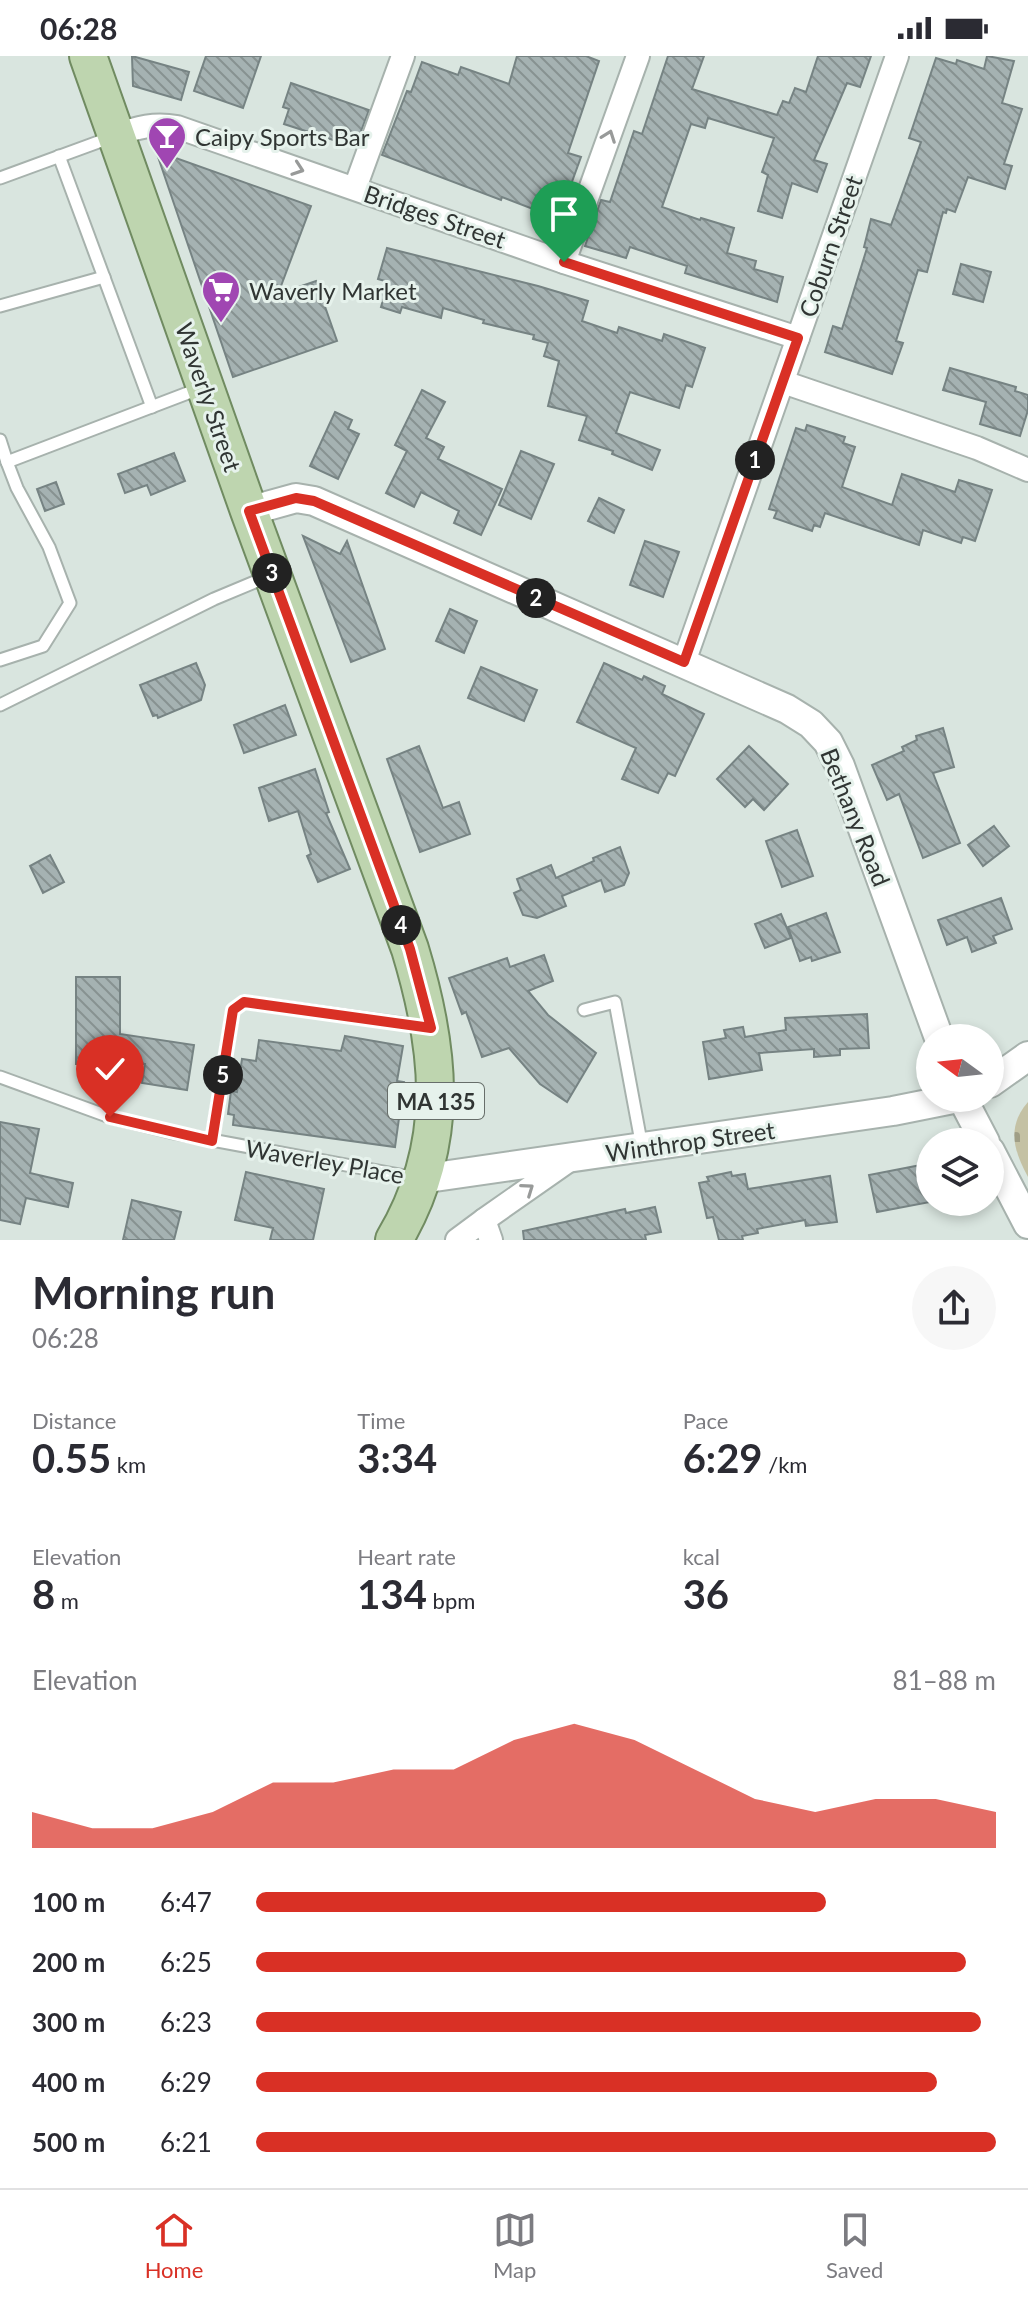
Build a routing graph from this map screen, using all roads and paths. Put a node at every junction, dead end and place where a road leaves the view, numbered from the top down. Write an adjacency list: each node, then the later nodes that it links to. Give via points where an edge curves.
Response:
1 (88, 56): 5 (main road, Waverly Street / MA 135)
2 (403, 56): 8 (street)
3 (638, 56): 9 (street, one-way to 3)
4 (897, 56): 12 (street, Coburn Street)
5 (117, 135): 6 (lane); 8 (street, Bridges Street, one-way to 8, via 160,124 177,127); 14 (main road, Waverly Street / MA 135)
6 (59, 156): 7 (lane); 10 (lane)
7 (0, 178)
8 (355, 188): 9 (street, Bridges Street)
9 (564, 262): 12 (street, Bridges Street)
10 (104, 277): 11 (lane); 15 (lane)
11 (0, 306)
12 (798, 338): 13 (street, Coburn Street)
13 (783, 382): 18 (street); 22 (street, Coburn Street)
14 (206, 387): 15 (lane); 19 (main road, Waverly Street / MA 135)
15 (152, 407): 17 (lane)
16 (0, 440): 17 (lane)
17 (7, 462): 21 (lane, via 70,603 43,646)
18 (1028, 470)
19 (249, 511): 20 (main road, Waverly Street / MA 135); 22 (street, Bethany Road, via 296,498 314,501)
20 (273, 575): 23 (lane); 26 (main road, Waverly Street / MA 135, via 410,949)
21 (0, 660)
22 (684, 662): 25 (street, Bethany Road, via 787,709 828,742)
23 (0, 705)
24 (584, 1010): 32 (lane, via 615,1002)
25 (934, 1024)
26 (431, 1028): 31 (lane, via 244,1002 233,1010); 35 (main road, Waverly Street / MA 135, via 436,1107)
27 (1028, 1056): 28 (street)
28 (1004, 1073)
29 (0, 1077): 31 (lane, Waverley Place, via 110,1117)
30 (916, 1107): 32 (street, Winthrop Street)
31 (212, 1141): 35 (lane, Waverley Place)
32 (642, 1148): 33 (street, Winthrop Street)
33 (573, 1158): 35 (street, Winthrop Street); 37 (street, one-way to 33)
34 (1004, 1178): 36 (street)
35 (421, 1179): 38 (main road, Waverly Street / MA 135)
36 (1028, 1224)
37 (488, 1230): 39 (street)
38 (394, 1240)
39 (457, 1240)

